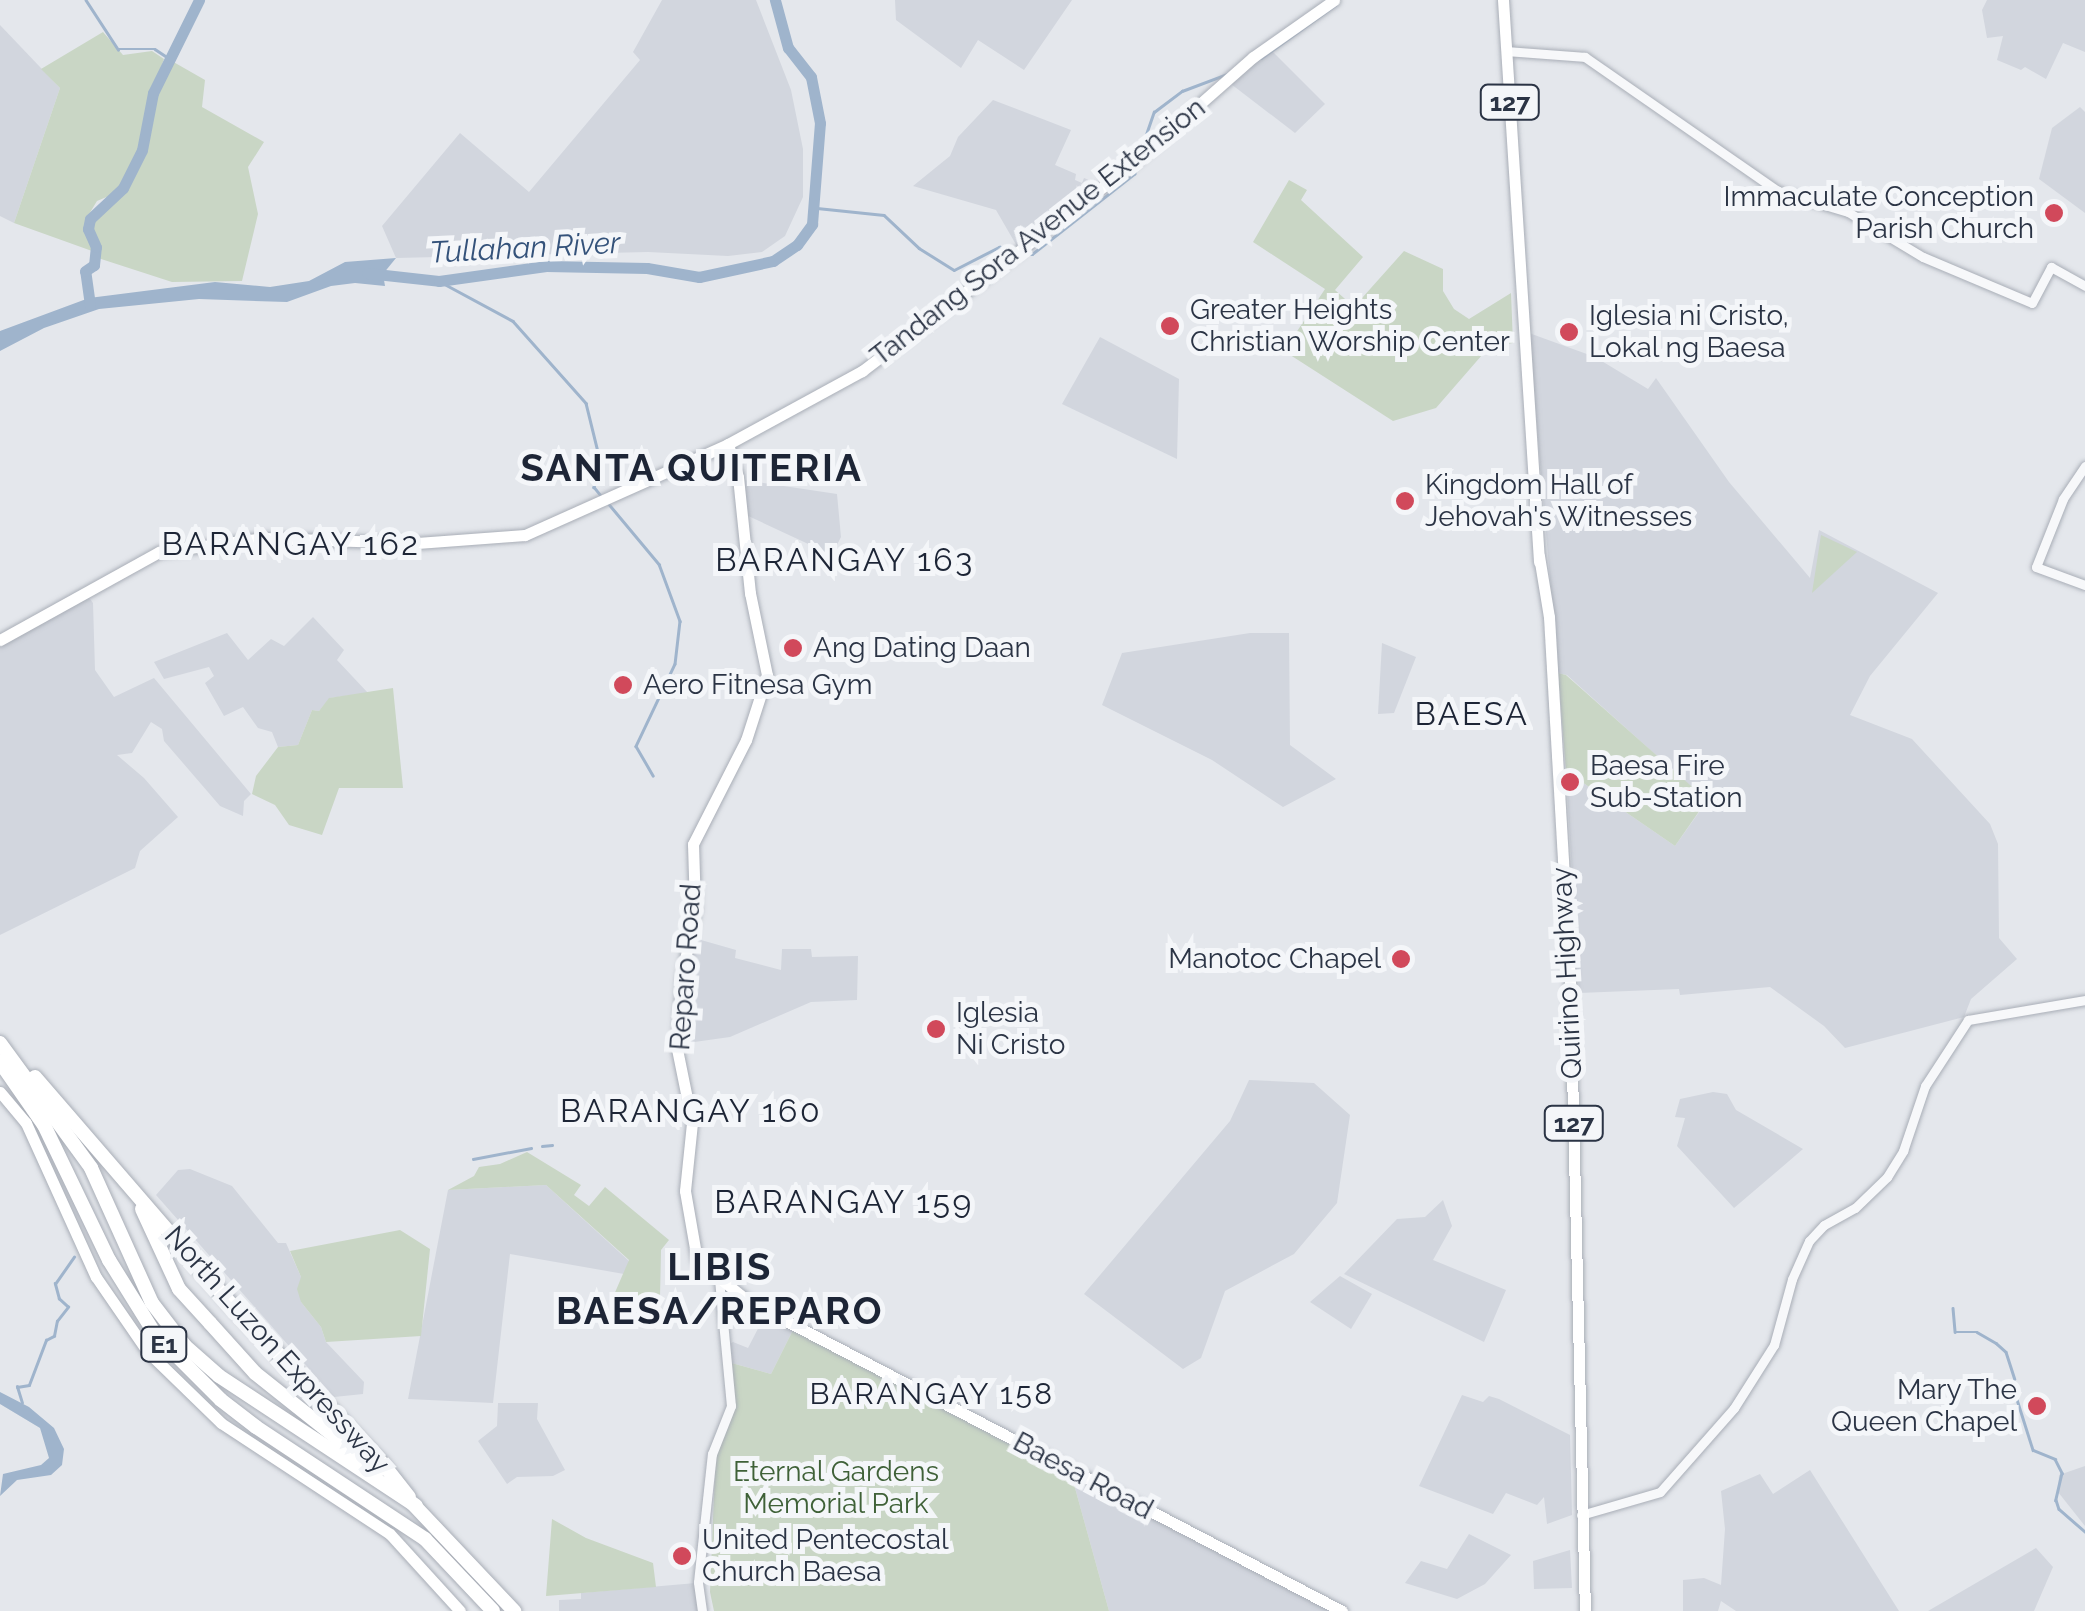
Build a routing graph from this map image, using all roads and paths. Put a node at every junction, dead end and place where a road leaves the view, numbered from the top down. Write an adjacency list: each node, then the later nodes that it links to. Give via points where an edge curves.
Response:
1 (1334, 0): 5 (main road, Tandang Sora Avenue Extension, via 1281,35 1126,170 862,371)
2 (1503, 0): 3 (main road, Quirino Highway / 127)
3 (1507, 51): 4 (street, via 1584,57 1778,192 1848,212 1924,257 2032,304 2051,267); 16 (main road, Quirino Highway / 127, via 1573,1064)
4 (2085, 286)
5 (728, 444): 8 (main road, Tandang Sora Avenue Extension, via 525,536 403,544 252,539 159,552); 14 (main road, Reparo Road, via 767,675 746,740 694,844 695,909 677,1048 692,1123 684,1191 688,1227 696,1260)
6 (2085, 466): 7 (street, via 2036,567)
7 (2085, 585)
8 (0, 640)
9 (2085, 1000): 16 (street, via 1968,1020 1925,1086 1887,1178 1809,1241 1774,1345 1734,1408 1660,1492)
10 (0, 1040): 13 (highway, North Luzon Expressway / E1); 15 (highway, North Luzon Expressway / E1, via 91,1168 152,1304 186,1346 219,1376)
11 (0, 1062): 17 (highway, North Luzon Expressway / E1, via 44,1125 109,1260 155,1334 220,1400)
12 (0, 1092): 18 (main road, via 26,1123 96,1277 147,1351 221,1423 390,1534)
13 (136, 1195): 15 (highway, North Luzon Expressway / E1); 15 (highway, North Luzon Expressway / E1, via 179,1288 210,1324 255,1373)
14 (719, 1280): 22 (street, Reparo Road, via 732,1406 712,1454 698,1582); 23 (main road, Baesa Road, via 790,1324)
15 (416, 1506): 21 (highway, North Luzon Expressway / E1)
16 (1581, 1515): 24 (main road, Quirino Highway / 127)
17 (425, 1539): 19 (highway); 20 (highway, North Luzon Expressway / E1)
18 (460, 1611)
19 (483, 1611)
20 (493, 1611)
21 (514, 1611)
22 (702, 1611)
23 (1342, 1611)
24 (1585, 1611)

